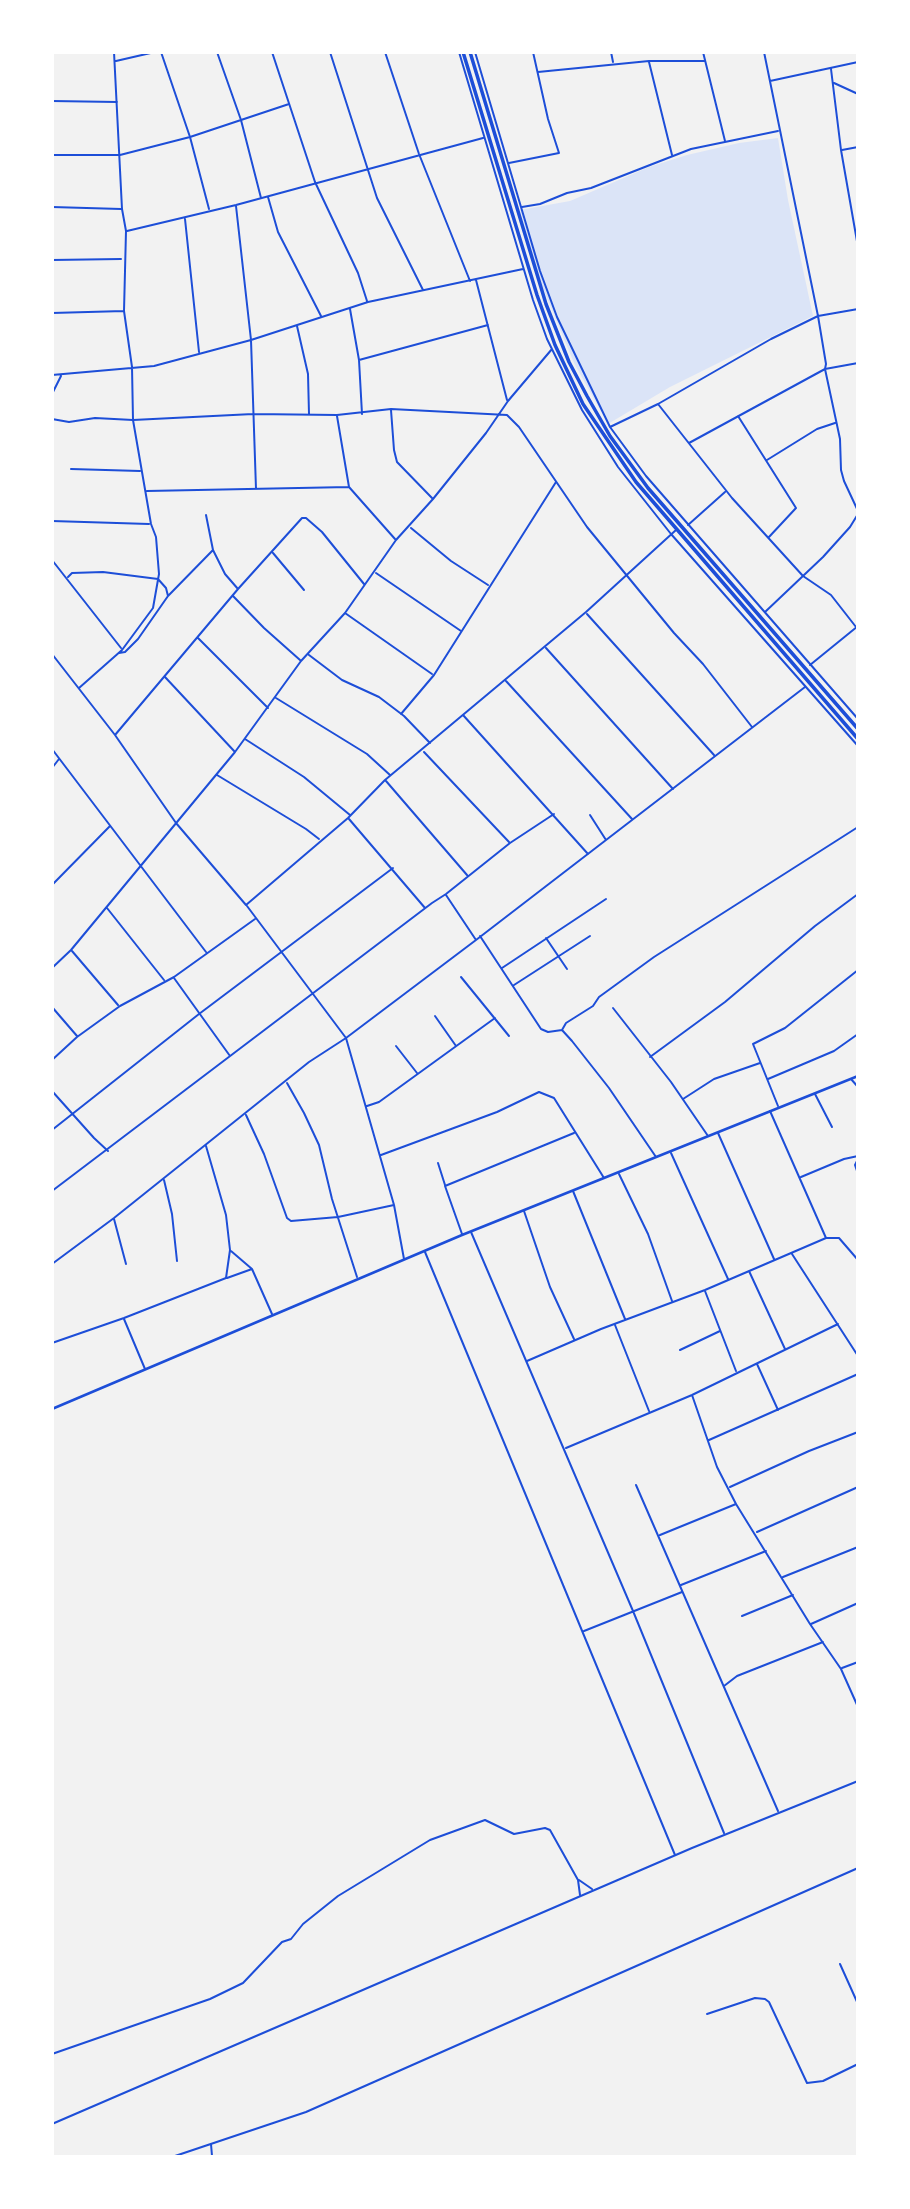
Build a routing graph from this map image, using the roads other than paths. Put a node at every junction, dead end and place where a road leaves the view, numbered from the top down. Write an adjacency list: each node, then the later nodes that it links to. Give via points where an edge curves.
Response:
1 (114, 52): 14 (street)
2 (155, 52): 14 (street)
3 (161, 52): 29 (street)
4 (217, 52): 27 (street)
5 (272, 52): 26 (street)
6 (330, 52): 39 (street)
7 (385, 52): 34 (street)
8 (461, 52): 30 (street); 98 (highway, via 549,330 583,404)
9 (472, 52): 38 (street); 98 (highway, via 546,304 569,362)
10 (533, 52): 20 (street)
11 (611, 52): 18 (street)
12 (703, 52): 16 (street)
13 (764, 52): 21 (street)
14 (115, 61): 25 (street)
15 (649, 61): 16 (street); 18 (street); 37 (street)
16 (705, 61): 31 (street)
17 (858, 62): 19 (street)
18 (614, 64): 20 (street)
19 (831, 69): 21 (street); 22 (street)
20 (538, 72): 38 (street, via 559,153)
21 (770, 81): 28 (street)
22 (833, 83): 23 (street); 33 (street)
23 (858, 94)
24 (52, 101): 25 (street)
25 (117, 102): 36 (street)
26 (291, 104): 27 (street); 40 (street)
27 (241, 120): 29 (street); 42 (street)
28 (780, 130): 31 (street); 64 (street)
29 (190, 137): 36 (street); 49 (street)
30 (484, 138): 34 (street); 55 (street)
31 (725, 142): 37 (street)
32 (858, 147): 33 (street)
33 (841, 150): 44 (street)
34 (419, 154): 39 (street); 57 (street)
35 (52, 155): 36 (street)
36 (120, 155): 48 (street)
37 (673, 157): 47 (street, via 591,188)
38 (508, 163): 47 (street)
39 (368, 169): 40 (street); 58 (street, via 377,198)
40 (315, 182): 41 (street); 59 (street)
41 (267, 196): 42 (street); 65 (street, via 278,232)
42 (261, 198): 45 (street)
43 (858, 200): 44 (street)
44 (851, 201): 52 (street)
45 (236, 205): 49 (street); 68 (street)
46 (52, 207): 48 (street)
47 (521, 207): 90 (street, via 557,317)
48 (122, 209): 51 (street)
49 (209, 211): 50 (street)
50 (185, 218): 51 (street); 70 (street)
51 (126, 231): 53 (street)
52 (858, 247)
53 (124, 259): 54 (street); 62 (street)
54 (52, 260)
55 (524, 269): 56 (street); 69 (street)
56 (477, 280): 57 (street); 67 (street)
57 (470, 281): 58 (street)
58 (423, 291): 59 (street)
59 (368, 302): 60 (street)
60 (349, 308): 65 (street); 71 (street)
61 (858, 309): 64 (street)
62 (124, 311): 63 (street); 73 (street)
63 (52, 313)
64 (818, 316): 74 (street); 79 (street)
65 (322, 317): 66 (street)
66 (297, 325): 68 (street); 83 (street, via 308,374)
67 (488, 325): 71 (street); 78 (street)
68 (251, 340): 70 (street); 81 (street)
69 (552, 349): 78 (street); 110 (street, via 602,443)
70 (199, 354): 73 (street)
71 (359, 360): 82 (street)
72 (858, 363): 74 (street)
73 (132, 367): 75 (street); 88 (street)
74 (825, 369): 86 (street); 89 (street)
75 (62, 374): 76 (street); 77 (street)
76 (52, 375)
77 (52, 394)
78 (508, 401): 85 (street)
79 (658, 404): 90 (street); 91 (street)
80 (391, 409): 82 (street); 85 (street); 101 (street, via 397,462)
81 (253, 414): 83 (street); 88 (street); 97 (street)
82 (362, 414): 84 (street)
83 (309, 415): 84 (street)
84 (337, 415): 96 (street)
85 (499, 415): 95 (street, via 514,419); 101 (street)
86 (737, 415): 91 (street); 92 (street)
87 (52, 419): 88 (street)
88 (133, 419): 94 (street)
89 (836, 423): 92 (street, via 817,429); 102 (street, via 844,481)
90 (610, 427): 107 (street)
91 (688, 443): 100 (street)
92 (766, 461): 111 (street, via 796,508)
93 (71, 469): 94 (street)
94 (141, 471): 99 (street)
95 (557, 481): 117 (street); 122 (street)
96 (349, 486): 97 (street); 112 (street)
97 (256, 489): 99 (street)
98 (645, 490): 109 (highway); 150 (highway)
99 (147, 491): 106 (street)
100 (726, 491): 107 (street); 111 (street)
101 (433, 499): 108 (street)
102 (858, 513): 105 (street)
103 (206, 515): 113 (street)
104 (52, 520): 106 (street)
105 (856, 520): 118 (street)
106 (151, 524): 120 (street, via 160,564)
107 (688, 525): 128 (street)
108 (410, 528): 112 (street); 122 (street)
109 (676, 530): 110 (street); 153 (highway)
110 (671, 534): 117 (street); 142 (street)
111 (769, 538): 118 (street)
112 (396, 540): 116 (street)
113 (213, 550): 123 (street); 126 (street)
114 (272, 552): 121 (street, via 302,518 306,519); 123 (street); 124 (street)
115 (52, 561): 119 (street)
116 (375, 573): 121 (street); 131 (street)
117 (626, 575): 127 (street); 149 (street)
118 (803, 576): 128 (street); 130 (street, via 831,595)
119 (67, 578): 120 (street, via 72,573 94,572); 134 (street)
120 (158, 579): 126 (street); 134 (street, via 153,608)
121 (365, 585): 129 (street)
122 (489, 585): 131 (street)
123 (238, 589): 125 (street)
124 (304, 590)
125 (233, 595): 132 (street); 137 (street)
126 (168, 596): 134 (street, via 138,639)
127 (586, 612): 133 (street); 159 (street)
128 (764, 612): 138 (street)
129 (345, 613): 136 (street); 139 (street)
130 (857, 626): 138 (street)
131 (461, 632): 139 (street)
132 (197, 637): 140 (street); 145 (street)
133 (545, 647): 141 (street); 165 (street)
134 (123, 651): 143 (street)
135 (52, 654): 143 (street)
136 (308, 654): 137 (street); 146 (street)
137 (301, 661): 144 (street)
138 (810, 665): 148 (street)
139 (434, 675): 146 (street)
140 (165, 676): 151 (street); 158 (street)
141 (506, 680): 147 (street); 169 (street)
142 (805, 687): 149 (street); 155 (street)
143 (78, 689): 151 (street)
144 (276, 697): 145 (street); 163 (street, via 367,754)
145 (268, 708): 152 (street)
146 (401, 714): 154 (street)
147 (463, 715): 154 (street); 166 (street)
148 (858, 719)
149 (752, 728): 159 (street)
150 (858, 729)
151 (115, 735): 170 (street)
152 (244, 738): 158 (street); 168 (street, via 304,777)
153 (858, 739)
154 (430, 743): 157 (street)
155 (858, 746)
156 (52, 749): 160 (street)
157 (422, 750): 163 (street); 175 (street)
158 (235, 752): 162 (street)
159 (715, 756): 165 (street)
160 (60, 759): 161 (street); 171 (street)
161 (52, 768)
162 (216, 775): 170 (street); 173 (street)
163 (391, 776): 164 (street)
164 (385, 780): 168 (street); 179 (street)
165 (673, 789): 169 (street)
166 (554, 814): 175 (street); 176 (street)
167 (590, 815): 174 (street)
168 (349, 816): 173 (street); 178 (street)
169 (633, 820): 174 (street)
170 (176, 823): 177 (street); 184 (street)
171 (110, 826): 177 (street); 180 (street)
172 (858, 827): 211 (street, via 654,957)
173 (320, 841): 184 (street)
174 (606, 841): 176 (street)
175 (510, 843): 179 (street)
176 (588, 855): 188 (street)
177 (141, 864): 185 (street); 194 (street)
178 (393, 868): 186 (street); 193 (street)
179 (468, 876): 181 (street)
180 (52, 885)
181 (446, 894): 186 (street); 191 (street)
182 (858, 894): 219 (street)
183 (606, 899): 190 (street)
184 (246, 905): 187 (street)
185 (106, 907): 192 (street); 202 (street)
186 (426, 909): 204 (street)
187 (256, 918): 193 (street); 194 (street)
188 (481, 936): 191 (street); 197 (street)
189 (590, 936): 195 (street)
190 (545, 938): 195 (street); 197 (street)
191 (476, 940): 215 (street)
192 (71, 950): 196 (street); 205 (street)
193 (283, 951): 204 (street); 208 (street)
194 (206, 952): 200 (street)
195 (558, 956): 198 (street); 203 (street)
196 (53, 968)
197 (502, 968): 203 (street)
198 (567, 969)
199 (858, 970): 221 (street, via 785,1028 754,1043)
200 (173, 977): 202 (street); 208 (street)
201 (461, 977): 210 (street)
202 (165, 982): 205 (street)
203 (514, 985): 211 (street, via 541,1029)
204 (313, 993): 215 (street); 218 (street)
205 (120, 1006): 214 (street)
206 (52, 1007): 214 (street)
207 (613, 1008): 219 (street)
208 (199, 1014): 218 (street); 234 (street)
209 (435, 1016): 217 (street)
210 (495, 1018): 213 (street); 217 (street)
211 (562, 1030): 245 (street, via 609,1088)
212 (858, 1034): 225 (street, via 825,1055)
213 (509, 1036)
214 (77, 1037): 220 (street)
215 (346, 1038): 226 (street); 231 (street)
216 (396, 1046): 222 (street)
217 (456, 1046): 222 (street)
218 (230, 1056): 242 (street)
219 (650, 1057): 230 (street)
220 (52, 1060)
221 (760, 1063): 225 (street); 230 (street, via 714,1079)
222 (418, 1074): 231 (street)
223 (858, 1076): 224 (street)
224 (851, 1078): 227 (street); 229 (street)
225 (767, 1079): 232 (street)
226 (286, 1082): 235 (street); 258 (street, via 318,1145)
227 (858, 1087)
228 (52, 1091): 234 (street)
229 (814, 1093): 232 (street); 236 (street)
230 (683, 1099): 240 (street)
231 (366, 1107): 244 (street)
232 (779, 1107): 233 (street)
233 (770, 1110): 239 (street); 250 (street)
234 (72, 1114): 237 (street); 242 (street)
235 (245, 1114): 241 (street); 258 (street, via 287,1218)
236 (832, 1128)
237 (52, 1130)
238 (576, 1132): 244 (street, via 554,1098 539,1092); 251 (street); 253 (street)
239 (718, 1132): 240 (street); 267 (street)
240 (708, 1136): 243 (street)
241 (206, 1144): 252 (street); 263 (street, via 226,1215)
242 (108, 1151): 254 (street)
243 (670, 1152): 245 (street); 276 (street)
244 (380, 1155): 256 (street)
245 (656, 1158): 248 (street)
246 (858, 1158): 249 (street); 250 (street)
247 (438, 1163): 253 (street)
248 (619, 1173): 251 (street); 278 (street)
249 (858, 1174)
250 (800, 1177): 262 (street)
251 (604, 1178): 255 (street)
252 (164, 1179): 259 (street); 269 (street)
253 (445, 1185): 261 (street)
254 (52, 1191)
255 (573, 1191): 257 (street); 281 (street)
256 (394, 1205): 258 (street); 266 (street)
257 (524, 1210): 260 (street); 285 (street, via 550,1287)
258 (338, 1217): 275 (street)
259 (114, 1219): 270 (street); 271 (street)
260 (471, 1232): 261 (street); 290 (street)
261 (462, 1235): 264 (street)
262 (826, 1238): 265 (street); 268 (street, via 839,1238)
263 (230, 1250): 272 (street); 274 (street)
264 (425, 1251): 266 (street); 318 (street)
265 (792, 1253): 267 (street); 283 (street)
266 (404, 1259): 275 (street)
267 (775, 1260): 273 (street)
268 (858, 1260)
269 (177, 1261)
270 (52, 1264)
271 (126, 1264)
272 (252, 1269): 274 (street); 279 (street)
273 (749, 1270): 276 (street); 288 (street)
274 (226, 1278): 280 (street)
275 (358, 1279): 279 (street)
276 (728, 1280): 277 (street)
277 (705, 1290): 278 (street); 284 (street)
278 (672, 1301): 281 (street)
279 (272, 1315): 292 (street)
280 (124, 1318): 286 (street); 292 (street)
281 (625, 1320): 282 (street)
282 (615, 1324): 285 (street); 298 (street)
283 (838, 1324): 288 (street); 289 (street)
284 (720, 1331): 287 (street); 293 (street)
285 (575, 1340): 290 (street)
286 (52, 1342)
287 (680, 1349)
288 (785, 1350): 291 (street)
289 (858, 1356)
290 (527, 1361): 301 (street)
291 (757, 1363): 293 (street); 297 (street)
292 (145, 1370): 296 (street)
293 (737, 1372): 295 (street)
294 (858, 1374): 297 (street)
295 (692, 1395): 298 (street); 300 (street)
296 (52, 1409)
297 (778, 1410): 300 (street)
298 (649, 1412): 301 (street)
299 (858, 1432): 304 (street)
300 (708, 1441): 304 (street)
301 (565, 1448): 315 (street)
302 (636, 1485): 307 (street)
303 (858, 1487): 306 (street)
304 (729, 1488): 305 (street)
305 (736, 1504): 306 (street); 307 (street)
306 (756, 1533): 309 (street)
307 (659, 1536): 311 (street)
308 (858, 1547): 310 (street)
309 (766, 1551): 310 (street); 311 (street)
310 (782, 1577): 313 (street)
311 (680, 1585): 312 (street)
312 (683, 1591): 315 (street); 323 (street)
313 (793, 1595): 316 (street); 317 (street)
314 (858, 1603): 317 (street)
315 (633, 1611): 318 (street); 328 (street)
316 (742, 1616)
317 (810, 1624): 319 (street)
318 (584, 1632): 329 (street)
319 (823, 1642): 321 (street); 322 (street)
320 (858, 1662): 321 (street)
321 (841, 1669): 325 (street)
322 (727, 1682): 323 (street); 324 (street)
323 (722, 1683): 324 (street)
324 (723, 1687): 327 (street)
325 (858, 1707)
326 (858, 1781): 327 (street)
327 (778, 1811): 328 (street)
328 (725, 1834): 329 (street)
329 (676, 1856): 332 (street)
330 (858, 1868): 340 (street, via 306,2112)
331 (578, 1880): 332 (street); 333 (street); 337 (street, via 548,1828 514,1834 485,1819 430,1840 338,1896 282,1942 243,1983)
332 (594, 1890): 333 (street)
333 (580, 1896): 339 (street)
334 (840, 1965): 335 (street)
335 (858, 2004)
336 (707, 2014): 338 (street, via 765,1999 807,2083 823,2081)
337 (52, 2054)
338 (858, 2064)
339 (52, 2124)
340 (211, 2143): 341 (street); 342 (street)
341 (175, 2157)
342 (212, 2157)

